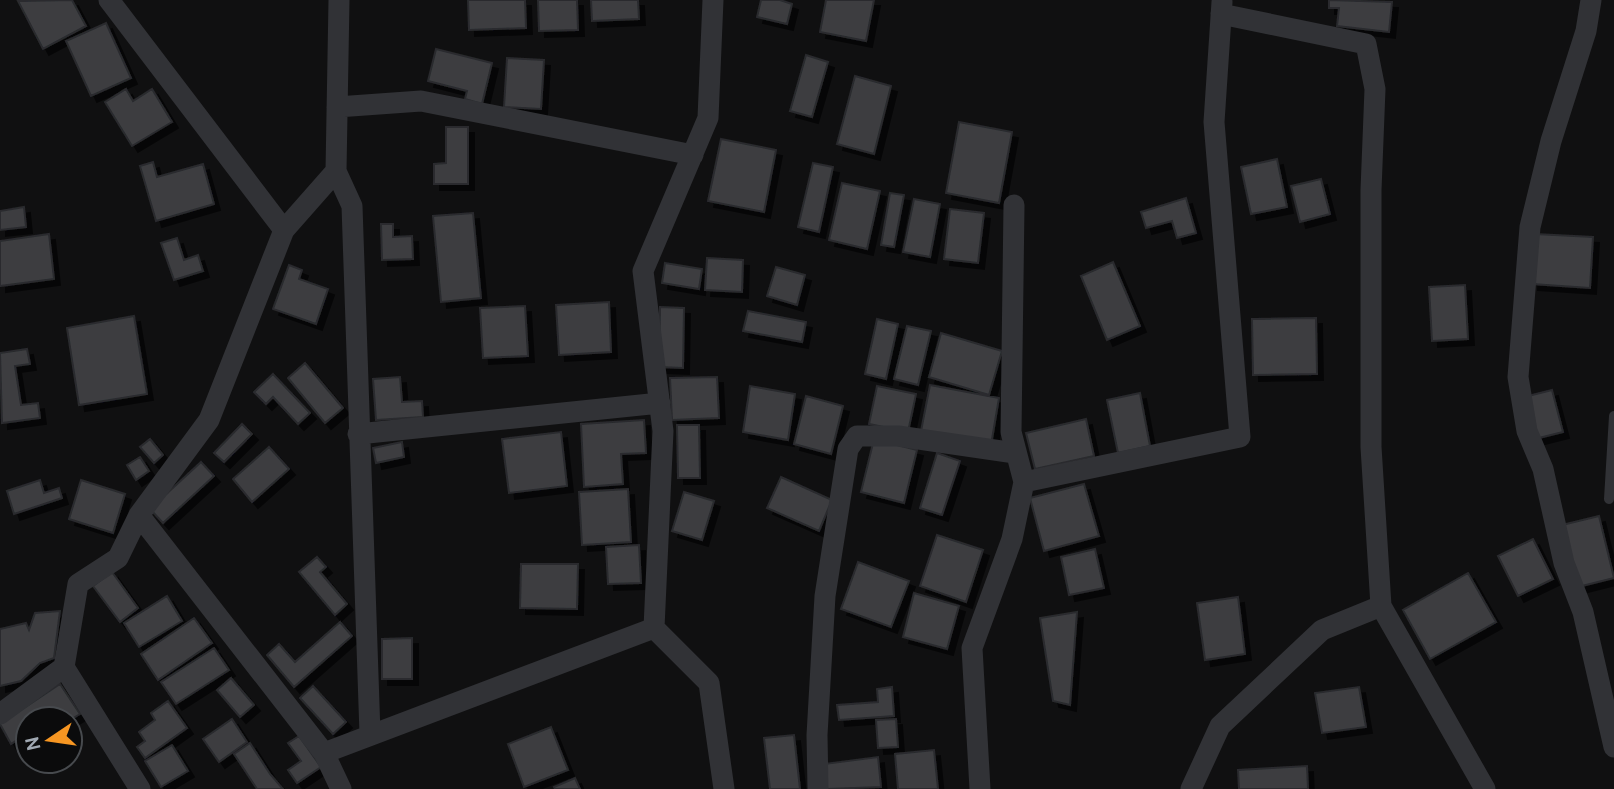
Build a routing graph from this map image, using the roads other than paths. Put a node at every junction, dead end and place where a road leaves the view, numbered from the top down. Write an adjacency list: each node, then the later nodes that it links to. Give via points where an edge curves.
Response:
1 (109, 0): 10 (street)
2 (339, 0): 6 (street)
3 (713, 0): 7 (street, via 708,118)
4 (1591, 0): 23 (street, via 1530,226 1518,377 1527,431 1543,469 1564,564 1583,612)
5 (1222, 7): 15 (street, via 1214,122 1240,437); 18 (street, via 1366,44 1375,89 1371,447)
6 (337, 107): 7 (street, via 421,101); 8 (street)
7 (693, 155): 11 (street, via 643,271)
8 (336, 171): 10 (street); 13 (street, via 352,206)
9 (1014, 205): 14 (street, via 1011,432)
10 (284, 230): 17 (street, via 209,420)
11 (660, 403): 13 (street); 19 (street, via 663,431)
12 (1614, 416): 16 (lane)
13 (358, 434): 22 (street)
14 (1015, 453): 15 (street); 28 (street, via 898,436 858,436 848,449 825,596)
15 (1024, 482): 29 (street, via 1012,539 972,648)
16 (1609, 499)
17 (139, 515): 20 (street, via 118,558 78,584); 24 (street)
18 (1381, 606): 30 (street, via 1322,630 1220,726); 31 (street)
19 (654, 628): 22 (street); 27 (street, via 709,683)
20 (64, 667): 21 (street); 25 (street)
21 (0, 714)
22 (370, 734): 24 (street)
23 (1614, 747)
24 (324, 753): 26 (street)
25 (140, 789)
26 (341, 789)
27 (724, 789)
28 (818, 789)
29 (980, 789)
30 (1191, 789)
31 (1485, 789)

